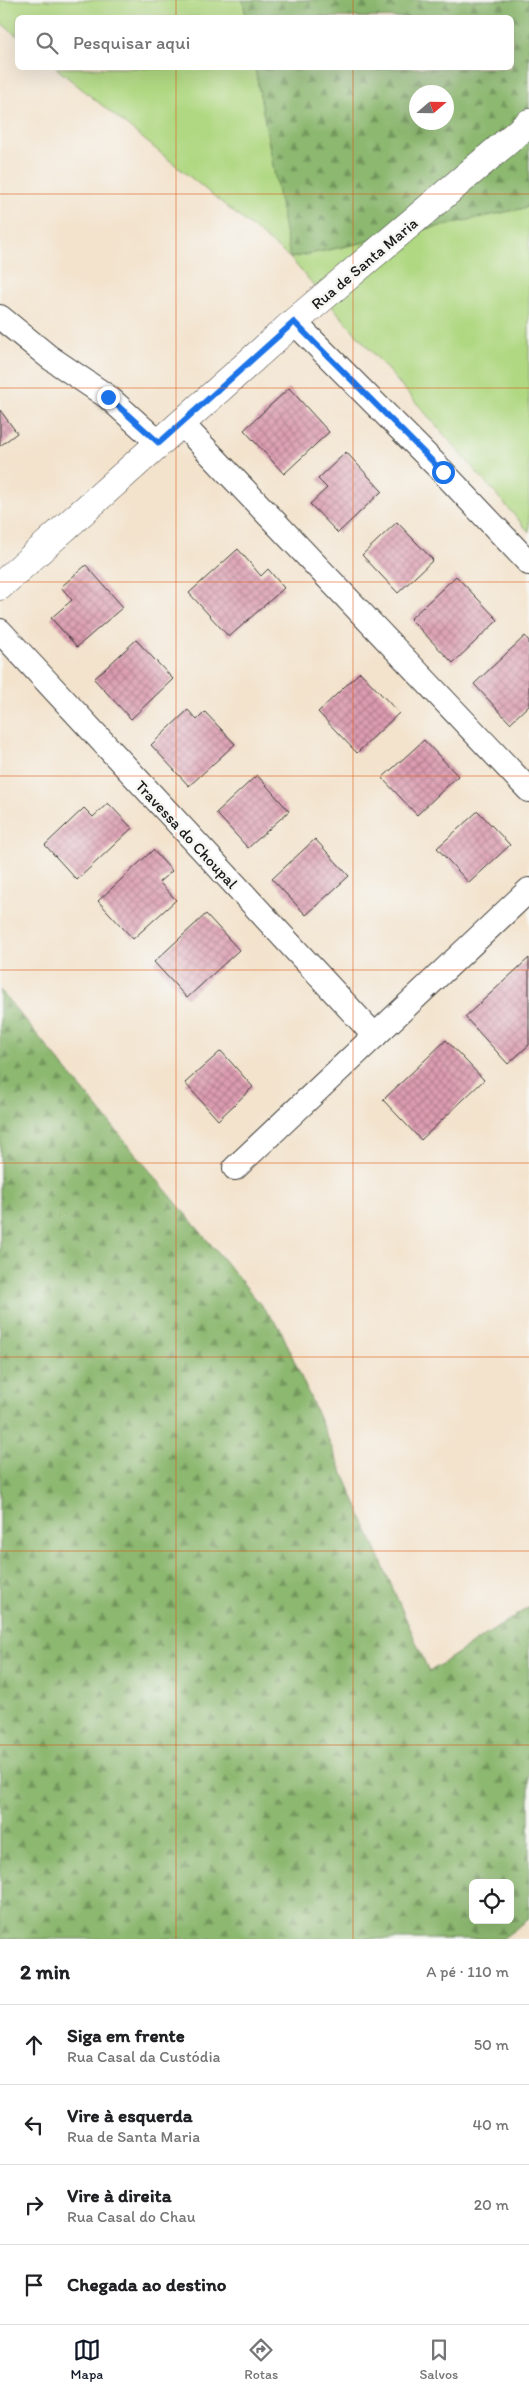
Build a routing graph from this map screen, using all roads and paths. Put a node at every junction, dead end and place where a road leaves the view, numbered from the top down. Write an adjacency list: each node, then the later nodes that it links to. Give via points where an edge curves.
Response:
1 (529, 123): 3 (street, Rua de Santa Maria)
2 (0, 317): 5 (street, via 49,357 108,397)
3 (294, 322): 4 (street, Rua de Santa Maria); 6 (street)
4 (182, 424): 5 (street, Rua de Santa Maria); 9 (street)
5 (159, 443): 7 (street, Rua de Santa Maria)
6 (529, 563)
7 (0, 586)
8 (0, 631): 11 (street, Travessa do Choupal)
9 (529, 790)
10 (529, 890): 11 (street)
11 (375, 1036): 12 (street)
12 (235, 1168)

